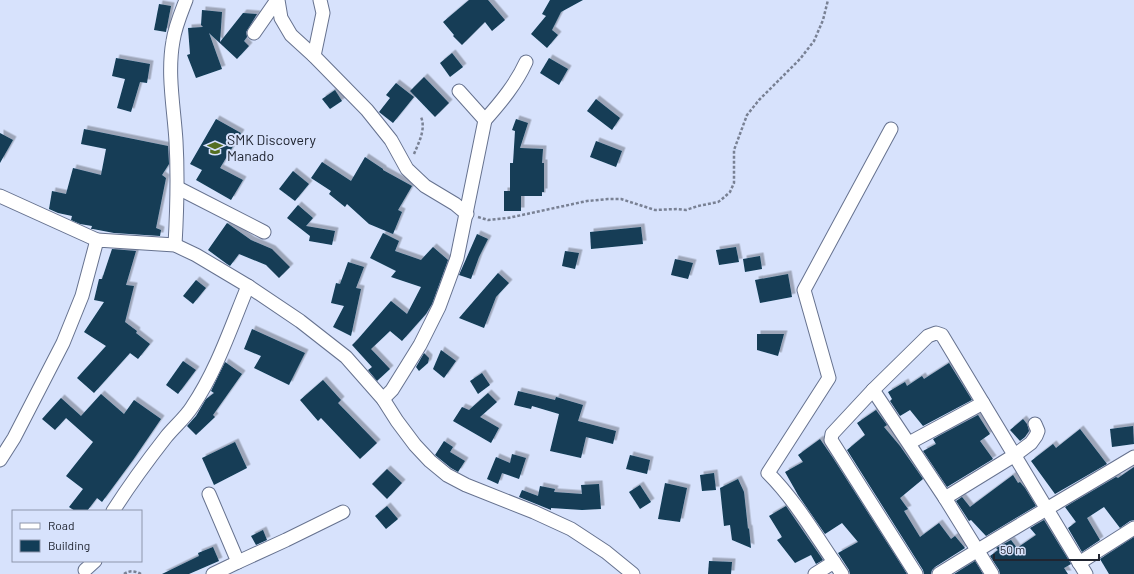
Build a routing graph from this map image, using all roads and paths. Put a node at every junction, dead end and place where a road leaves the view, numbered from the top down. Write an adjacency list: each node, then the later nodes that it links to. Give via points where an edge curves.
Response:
1 (186, 0): 13 (street, via 173,39 170,67)
2 (277, 0): 5 (street); 6 (street, via 281,18 291,35)
3 (320, 0): 6 (street, via 323,13)
4 (828, 0): 15 (path, via 814,41 747,115 734,150 734,183 727,196 718,202 686,210 655,210 621,199 608,198 508,218 488,220)
5 (254, 33)
6 (314, 56): 12 (street, via 367,110 391,140)
7 (526, 62): 10 (street, via 510,90)
8 (459, 91): 10 (street)
9 (421, 117): 12 (path, via 422,135)
10 (486, 120): 15 (street)
11 (891, 128): 37 (street, via 804,290 829,378 768,473 808,522)
12 (407, 169): 15 (street, via 425,186 455,204)
13 (178, 188): 16 (street); 18 (street)
14 (0, 196): 17 (street)
15 (466, 214): 21 (street, via 458,258 439,307 420,345 392,390)
16 (264, 232)
17 (97, 240): 18 (street); 27 (street, via 82,296 63,343)
18 (175, 245): 19 (street, via 196,254)
19 (248, 286): 21 (street, via 300,321 346,357); 30 (street, via 215,367 204,387 191,408 130,484)
20 (873, 390): 22 (street, via 928,336 936,333 942,335); 24 (street); 46 (street, via 832,434 831,440)
21 (383, 399): 43 (street, via 415,445 447,475 571,529)
22 (983, 403): 24 (street); 25 (street)
23 (1035, 424): 25 (street, via 1038,431 1036,436 1031,443)
24 (909, 443): 29 (street)
25 (1014, 455): 29 (street); 31 (street)
26 (1134, 457): 31 (street)
27 (0, 460)
28 (209, 494): 36 (street)
29 (945, 498): 34 (street)
30 (114, 510)
31 (1047, 510): 34 (street); 38 (street)
32 (343, 512): 36 (street)
33 (1134, 528): 38 (street)
34 (978, 550): 47 (street); 48 (street)
35 (94, 562): 39 (street)
36 (238, 562): 42 (street)
37 (834, 562): 44 (street); 45 (street)
38 (1079, 563): 49 (street)
39 (85, 570)
40 (124, 574): 41 (path, via 135,571)
41 (141, 574)
42 (213, 574)
43 (633, 574)
44 (815, 574)
45 (842, 574)
46 (916, 574)
47 (939, 574)
48 (992, 574)
49 (1086, 574)

